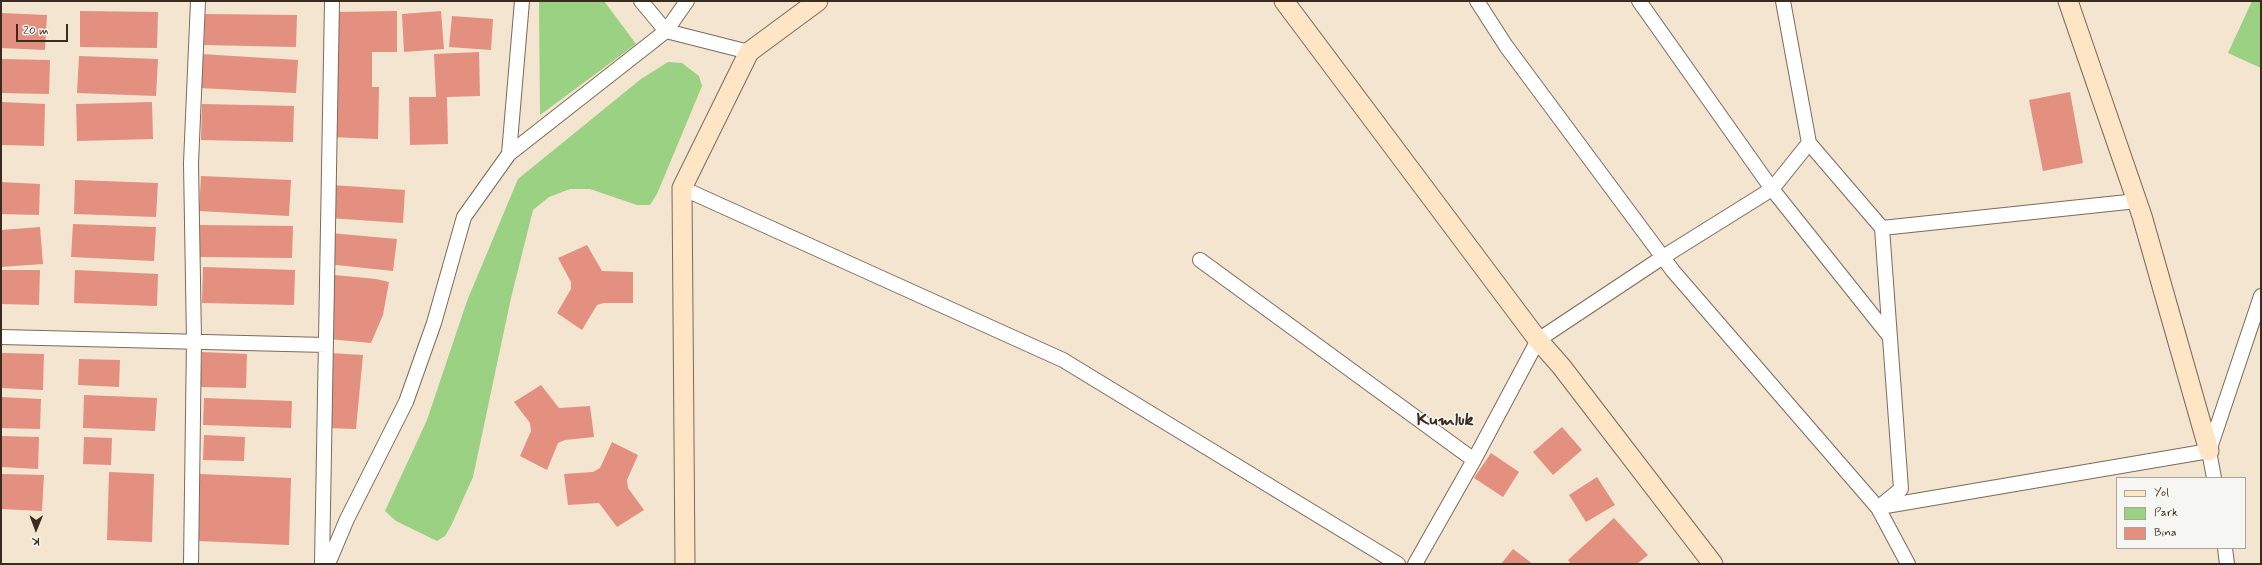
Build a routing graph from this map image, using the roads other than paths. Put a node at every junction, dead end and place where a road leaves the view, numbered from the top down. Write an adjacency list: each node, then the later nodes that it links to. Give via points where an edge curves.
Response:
1 (198, 1): 25 (street, via 191,163)
2 (332, 1): 27 (street)
3 (522, 1): 15 (street)
4 (641, 1): 12 (street)
5 (687, 1): 12 (street)
6 (818, 1): 13 (street)
7 (1284, 1): 26 (street)
8 (1477, 1): 20 (street, via 1506,46)
9 (1639, 1): 17 (street)
10 (1783, 1): 14 (street)
11 (2068, 1): 18 (street)
12 (666, 31): 13 (street); 15 (street)
13 (749, 52): 16 (street)
14 (1809, 142): 17 (street); 19 (street)
15 (509, 154): 35 (street, via 464,217 434,323 406,402 347,519)
16 (682, 188): 36 (street); 37 (street, via 1063,360)
17 (1772, 190): 20 (street); 24 (street)
18 (2137, 201): 19 (street); 28 (street)
19 (1882, 228): 24 (street)
20 (1663, 257): 26 (street); 31 (street)
21 (1200, 260): 29 (street)
22 (2261, 296): 28 (street)
23 (1, 337): 25 (street)
24 (1890, 337): 31 (street, via 1901,489)
25 (194, 340): 27 (street); 33 (street)
26 (1538, 340): 29 (street); 39 (street, via 1561,366)
27 (326, 345): 34 (street)
28 (2209, 451): 30 (street); 31 (street)
29 (1474, 460): 38 (street)
30 (2214, 477)
31 (1878, 508): 40 (street)
32 (2225, 549): 41 (street)
33 (191, 564)
34 (322, 564)
35 (328, 564)
36 (685, 564)
37 (1398, 564)
38 (1415, 564)
39 (1713, 564)
40 (1908, 564)
41 (2227, 564)

